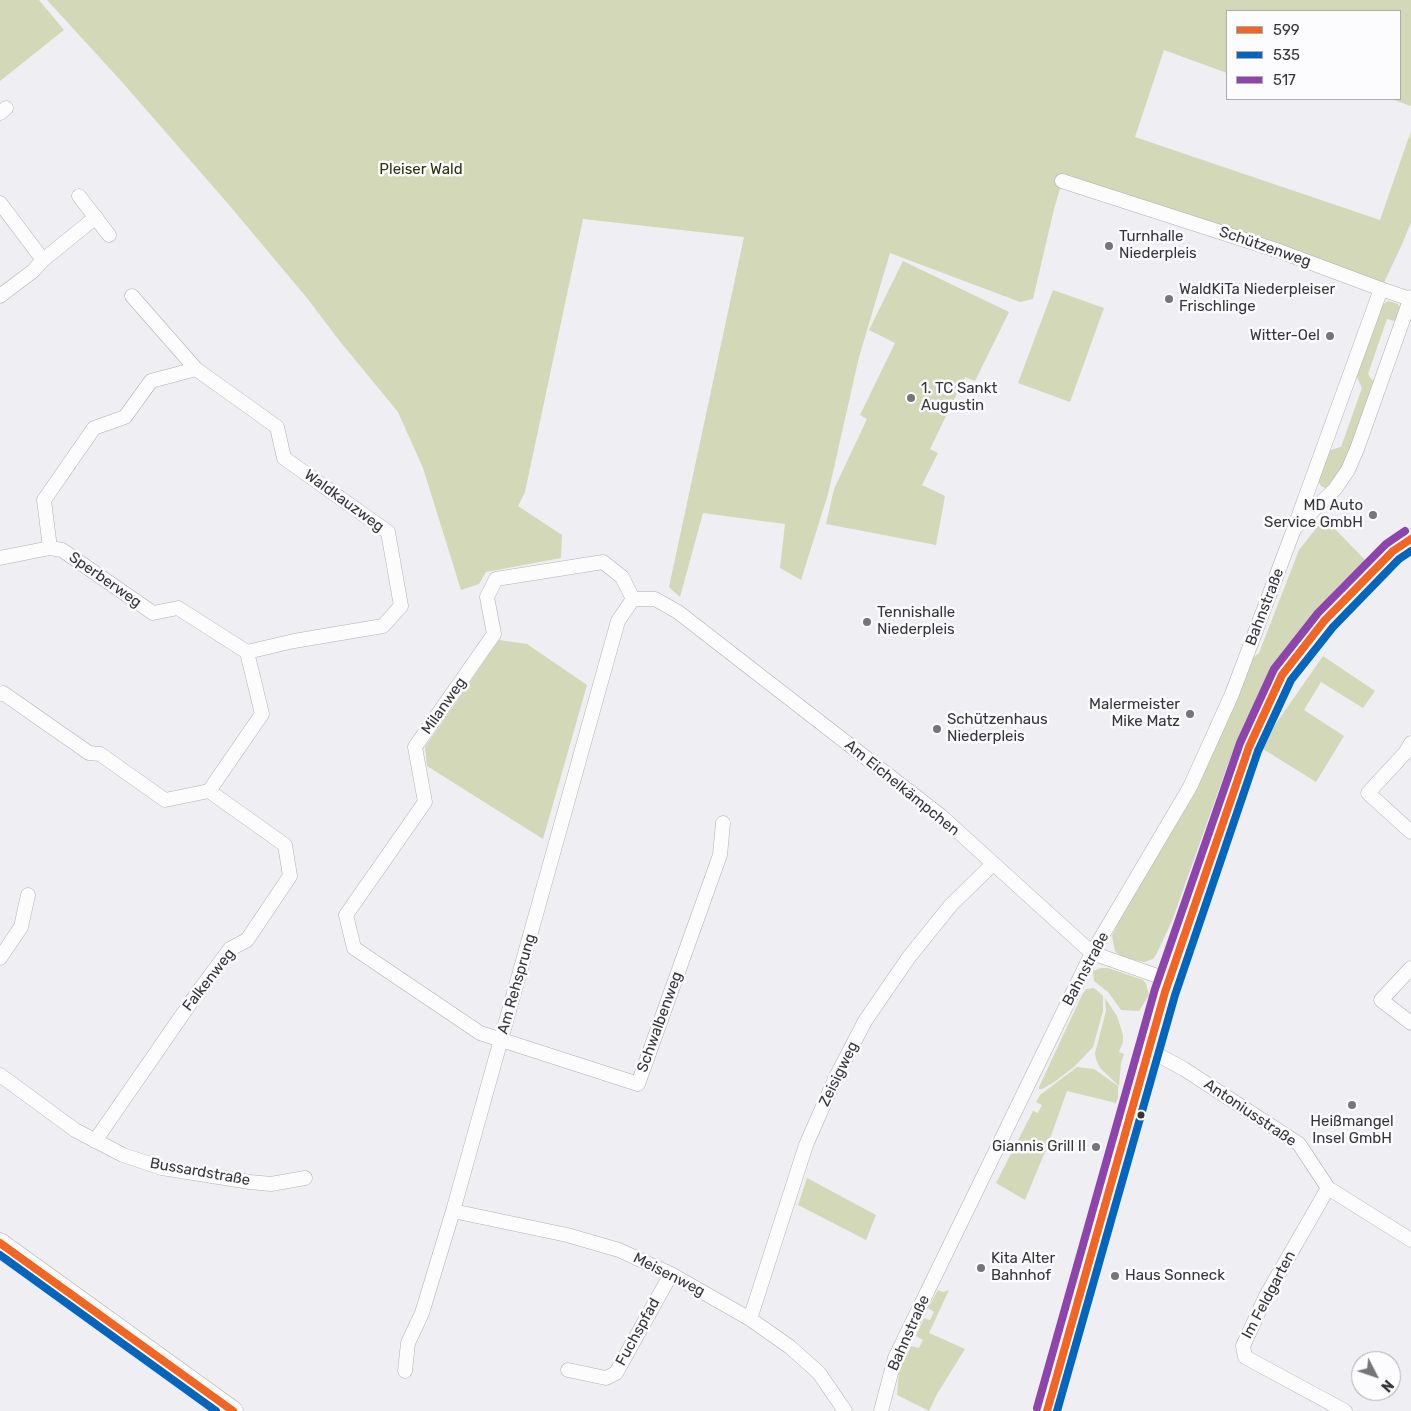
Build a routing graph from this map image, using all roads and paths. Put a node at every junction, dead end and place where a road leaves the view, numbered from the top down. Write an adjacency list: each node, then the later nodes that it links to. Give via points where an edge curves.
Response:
1 (1062, 181): 7 (street, Schützenweg)
2 (79, 196): 4 (street)
3 (0, 203): 6 (street)
4 (96, 217): 5 (street); 6 (street)
5 (110, 235)
6 (43, 260): 8 (street)
7 (1381, 289): 10 (street, Bahnstraße); 12 (street, Bahnstraße)
8 (0, 296)
9 (132, 296): 11 (street, Waldkauzweg)
10 (1411, 298): 12 (street, Bahnstraße, via 1348,470 1334,489)
11 (196, 369): 14 (street, via 151,381 124,417 94,428 44,500); 17 (street, Waldkauzweg, via 277,427 284,458 388,532 390,542 401,606 383,626)
12 (1294, 529): 25 (street, Bahnstraße, via 1232,694 1190,788)
13 (1411, 539): 28 (main road, via 1394,551 1325,620 1282,676 1241,768)
14 (50, 548): 15 (street, Sperberweg); 17 (street, Sperberweg, via 62,550 153,613 178,608)
15 (0, 558)
16 (633, 599): 23 (street, Am Eichelkämpchen, via 655,599 678,612 941,816); 30 (street, Am Rehsprung, via 618,621); 30 (street, Milanweg, via 622,577 603,562 496,580 487,597 494,634 415,747 425,802 346,915 354,948 480,1033)
17 (247, 652): 20 (street, via 262,714)
18 (0, 694): 20 (street, via 89,753 100,754 165,800)
19 (1411, 743): 22 (street, via 1368,793)
20 (209, 791): 33 (street, Falkenweg, via 285,845 290,876 247,940 230,949 198,992)
21 (723, 823): 30 (street, Schwalbenweg, via 720,856 638,1084)
22 (1411, 832)
23 (993, 864): 25 (street, Am Eichelkämpchen); 40 (street, Zeisigweg, via 951,905 909,957 865,1021 806,1145)
24 (28, 894): 26 (street, via 21,927)
25 (1092, 953): 28 (street, Am Eichelkämpchen); 45 (street, Bahnstraße, via 895,1358)
26 (0, 958)
27 (1411, 968): 29 (street, via 1381,1000)
28 (1169, 980): 31 (main road)
29 (1411, 1023)
30 (500, 1041): 36 (street, Am Rehsprung)
31 (1148, 1050): 35 (street, Antoniusstraße, via 1184,1069 1299,1144); 46 (main road)
32 (0, 1075): 33 (street, Bussardstraße)
33 (95, 1141): 34 (street, Bussardstraße, via 123,1155 162,1168 271,1184)
34 (305, 1178)
35 (1326, 1183): 37 (street, Antoniusstraße); 47 (street, Im Feldgarten, via 1243,1346 1245,1358)
36 (453, 1211): 39 (street, Meisenweg, via 576,1237 620,1250); 42 (street, Am Rehsprung, via 422,1314 408,1343)
37 (1411, 1240)
38 (0, 1243): 43 (main road)
39 (671, 1274): 40 (street, Meisenweg); 41 (street, Fuchspfad, via 616,1373 606,1378)
40 (750, 1319): 44 (street, Meisenweg, via 790,1347 819,1374)
41 (568, 1370)
42 (405, 1371)
43 (233, 1411)
44 (845, 1411)
45 (881, 1411)
46 (1047, 1411)
47 (1345, 1411)

